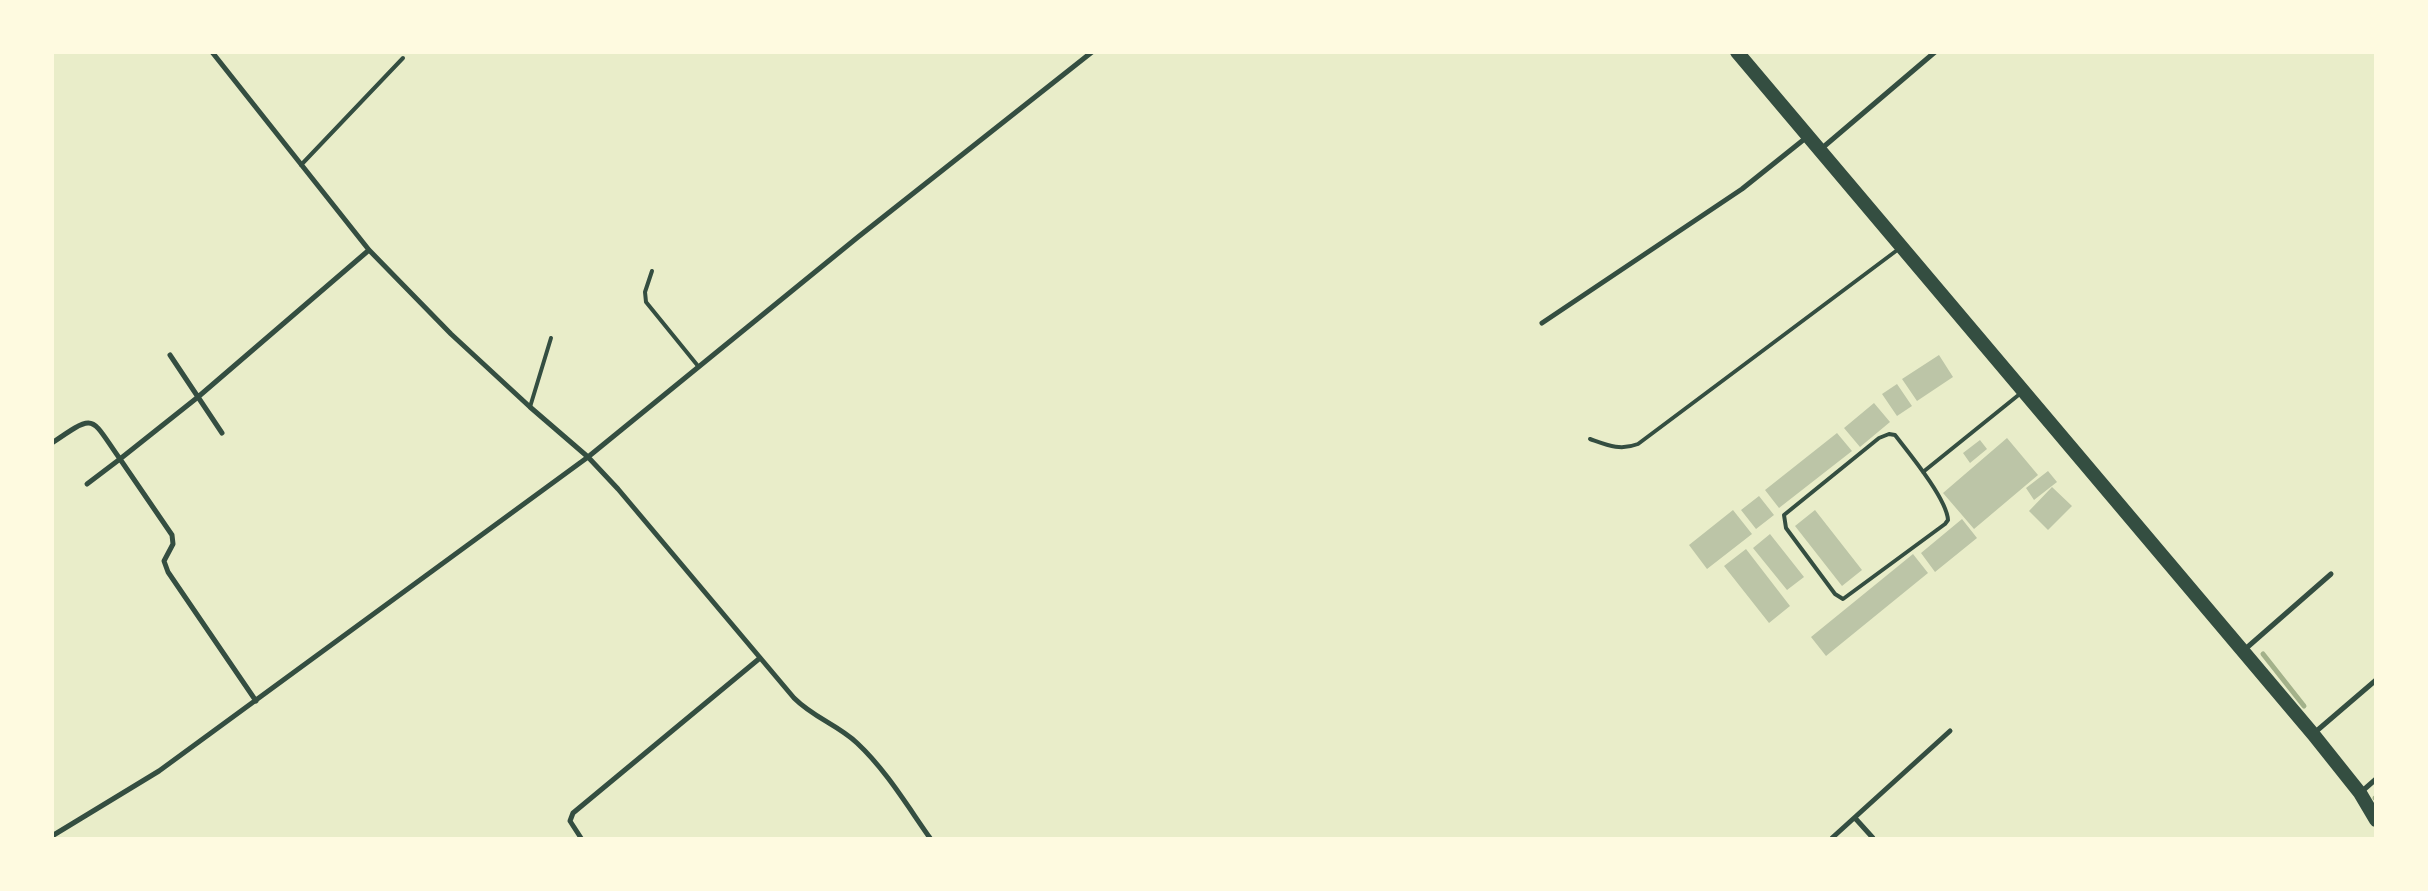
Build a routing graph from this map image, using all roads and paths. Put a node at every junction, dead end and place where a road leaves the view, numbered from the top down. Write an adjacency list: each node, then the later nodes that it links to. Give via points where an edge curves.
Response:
1 (212, 52): 8 (street)
2 (1092, 52): 15 (street)
3 (1736, 52): 6 (highway)
4 (1935, 52): 7 (street)
5 (403, 58): 8 (lane)
6 (1808, 136): 7 (highway); 12 (street, via 1742,189)
7 (1819, 151): 9 (highway)
8 (301, 164): 10 (street)
9 (1902, 247): 16 (highway); 20 (lane, via 1638,444 1625,449)
10 (369, 250): 17 (street); 18 (street, via 451,334)
11 (652, 271): 15 (lane, via 645,292 646,302)
12 (1542, 323)
13 (551, 338): 18 (lane)
14 (170, 355): 17 (street)
15 (698, 366): 22 (street)
16 (2022, 392): 24 (lane); 27 (highway)
17 (198, 397): 19 (street); 23 (street)
18 (530, 407): 22 (street)
19 (222, 433)
20 (1590, 439)
21 (52, 443): 23 (street, via 83,423 90,422 96,425)
22 (588, 457): 28 (street); 30 (street)
23 (120, 459): 25 (street); 30 (street, via 172,535 173,544 164,560 168,572)
24 (1923, 472): 24 (lane, via 1895,435 1885,435 1784,515 1786,528 1839,598 1848,598 1945,524 1948,514)
25 (87, 484)
26 (2331, 574): 27 (street)
27 (2243, 651): 32 (highway)
28 (760, 658): 38 (street, via 573,812 570,821); 39 (street, via 807,711 847,735 864,750)
29 (2376, 680): 32 (street)
30 (256, 701): 37 (street, via 159,771)
31 (1950, 731): 35 (street)
32 (2313, 734): 34 (highway)
33 (2376, 779): 34 (street)
34 (2360, 793): 36 (highway)
35 (1855, 818): 40 (street); 41 (street)
36 (2376, 820)
37 (52, 836)
38 (581, 838)
39 (930, 838)
40 (1832, 838)
41 (1874, 838)

